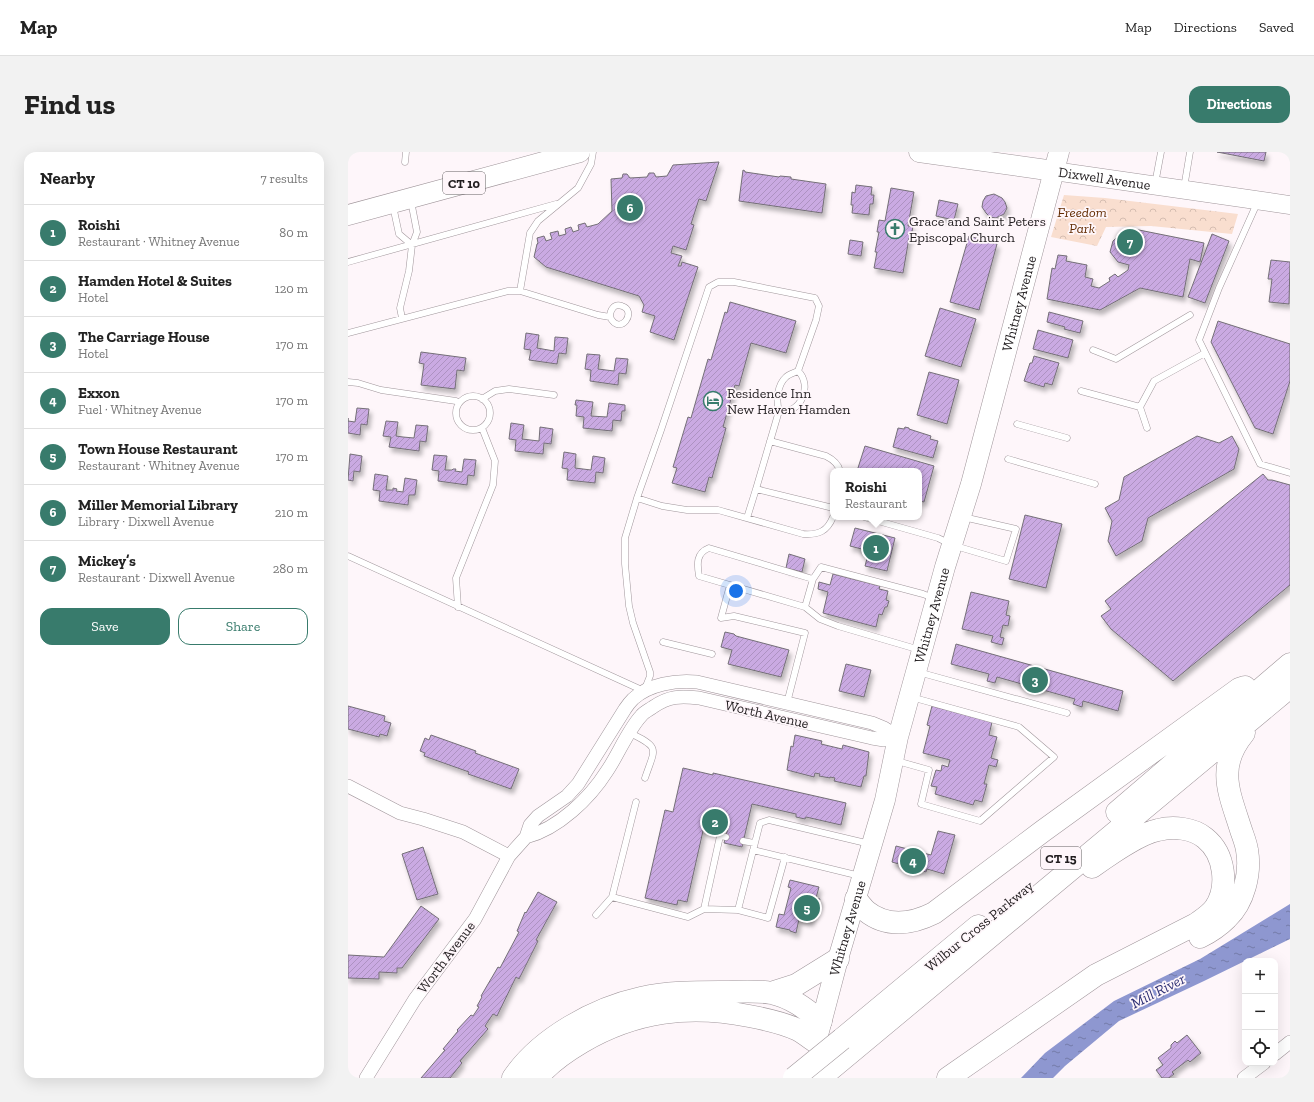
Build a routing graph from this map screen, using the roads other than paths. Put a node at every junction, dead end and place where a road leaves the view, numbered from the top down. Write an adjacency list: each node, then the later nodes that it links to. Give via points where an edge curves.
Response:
1 (406, 152): 8 (lane)
2 (580, 152): 11 (main road, CT 10)
3 (593, 152): 13 (lane, via 578,188)
4 (919, 152): 7 (main road, Dixwell Avenue)
5 (1161, 152): 9 (lane)
6 (1190, 152): 10 (lane)
7 (1057, 161): 9 (main road, Dixwell Avenue); 45 (main road, Whitney Avenue)
8 (404, 162)
9 (1155, 186): 10 (main road, Dixwell Avenue)
10 (1183, 190): 12 (main road, Dixwell Avenue)
11 (402, 200): 15 (main road, CT 10); 16 (lane, via 417,232); 16 (lane, via 400,234)
12 (1259, 200): 14 (main road, Dixwell Avenue); 24 (lane, via 1198,340)
13 (560, 203): 16 (lane); 18 (lane, via 538,221 530,233)
14 (1290, 205)
15 (348, 215)
16 (412, 245): 17 (lane); 21 (lane, via 400,308)
17 (348, 262)
18 (520, 291): 20 (lane); 21 (lane, via 508,291)
19 (1190, 315): 23 (lane, via 1116,359)
20 (610, 317)
21 (402, 318): 22 (lane)
22 (348, 333)
23 (1093, 350)
24 (1205, 353): 31 (lane, via 1154,381); 40 (lane, via 1260,464)
25 (798, 371): 32 (lane, via 789,374 781,384 777,399); 32 (lane, via 803,376 805,388 800,403 793,410); 43 (lane, via 816,320 819,306 815,298 734,282 718,282 709,288)
26 (348, 382): 30 (lane)
27 (1081, 391): 31 (lane)
28 (554, 395): 29 (lane, via 509,389 496,391)
29 (482, 399): 30 (lane, via 470,396); 34 (lane, via 488,406 490,415)
30 (459, 403): 34 (lane, via 456,414 460,424 469,430)
31 (1140, 407): 35 (lane)
32 (779, 411): 37 (lane)
33 (1017, 424): 36 (lane)
34 (482, 428): 54 (lane, via 496,461 493,485 456,578)
35 (1147, 428)
36 (1067, 438)
37 (770, 441): 39 (lane, via 826,456); 42 (lane)
38 (1008, 459): 41 (lane)
39 (839, 468)
40 (1290, 473)
41 (1095, 484)
42 (756, 488): 44 (lane); 46 (lane)
43 (637, 498): 46 (lane, via 662,506 687,510 718,510); 62 (lane, via 625,538 625,564 629,606 650,672)
44 (830, 507)
45 (960, 517): 49 (main road, Whitney Avenue); 49 (lane, via 1016,529 1006,561)
46 (748, 518): 47 (lane, via 813,535 824,530)
47 (832, 520)
48 (875, 520): 49 (lane, via 938,538)
49 (952, 545): 53 (main road, Whitney Avenue)
50 (348, 556): 54 (lane)
51 (814, 579): 52 (lane, via 709,548 703,551 697,566 699,576); 53 (lane, via 821,567 923,594); 55 (lane)
52 (730, 585): 55 (lane); 65 (lane, via 721,618 734,616 805,633)
53 (936, 600): 57 (main road, Whitney Avenue)
54 (458, 606): 62 (lane)
55 (805, 607): 57 (lane, via 820,619 838,626)
56 (664, 642): 58 (lane)
57 (922, 651): 59 (main road, Whitney Avenue)
58 (712, 654)
59 (916, 671): 63 (main road, Whitney Avenue); 68 (lane)
60 (1286, 675): 69 (highway, Wilbur Cross Parkway / CT 15); 88 (highway, via 1239,689 934,913 913,922 893,922 871,914); 102 (highway, Wilbur Cross Parkway / CT 15, bridge)
61 (714, 686): 62 (street, Worth Avenue, via 685,681); 64 (street, Worth Avenue); 65 (street, Worth Avenue)
62 (644, 691): 66 (street); 77 (street, Worth Avenue, via 632,699 578,784 538,816 530,825)
63 (909, 696): 72 (main road, Whitney Avenue); 73 (lane, via 1019,727 1054,757 980,821 920,804 929,770)
64 (710, 700): 66 (street, Worth Avenue, via 684,696 671,698); 70 (street, Worth Avenue)
65 (787, 703): 67 (street, Worth Avenue)
66 (655, 706): 71 (street, Worth Avenue, via 640,716)
67 (827, 712): 70 (street, Worth Avenue); 72 (street, Worth Avenue, via 872,723)
68 (1067, 713)
69 (1259, 713): 87 (highway, Wilbur Cross Parkway / CT 15); 106 (highway, via 1237,741 1228,764 1228,791 1247,850 1248,867 1246,886 1228,917 1213,930 1088,997)
70 (824, 727): 72 (street, Worth Avenue, via 880,740)
71 (630, 733): 74 (lane, via 653,747 654,752); 77 (street, Worth Avenue, via 607,772 587,798 545,830)
72 (898, 737): 73 (main road, Whitney Avenue)
73 (893, 760): 81 (main road, Whitney Avenue)
74 (645, 778)
75 (348, 786): 83 (street, via 400,813 463,832)
76 (636, 802): 86 (lane)
77 (526, 837): 83 (street, Worth Avenue)
78 (726, 837): 89 (lane, via 720,836)
79 (743, 841): 80 (lane)
80 (754, 843): 81 (lane, via 760,823 769,820); 82 (lane)
81 (872, 844): 85 (main road, Whitney Avenue)
82 (753, 850): 84 (lane); 90 (lane)
83 (509, 856): 99 (street, Worth Avenue, via 475,919 415,999)
84 (785, 858): 85 (lane); 90 (lane, via 768,918)
85 (862, 876): 88 (main road, Whitney Avenue)
86 (612, 897): 89 (lane, via 688,917); 91 (lane)
87 (1037, 898): 104 (highway, Wilbur Cross Parkway / CT 15); 105 (highway, via 1064,886 1123,847 1158,830 1183,829 1196,832 1206,839 1222,864 1224,877 1220,899 1215,908 1202,920 1096,976)
88 (856, 899): 92 (main road, Whitney Avenue)
89 (704, 910): 90 (lane)
90 (738, 910)
91 (596, 915)
92 (838, 959): 93 (highway, via 796,985); 94 (main road, Whitney Avenue)
93 (771, 993): 94 (highway, via 795,1002); 100 (highway, via 686,992 624,1003 578,1022 559,1034 538,1050)
94 (821, 1021): 95 (main road, Whitney Avenue)
95 (816, 1042): 101 (highway, via 798,1030 757,1018 724,1011 677,1011 632,1019 611,1027 570,1049 552,1062); 103 (main road, Whitney Avenue)
96 (1290, 1042): 97 (street)
97 (1278, 1052)
98 (1260, 1066): 107 (street)
99 (366, 1078)
100 (513, 1078)
101 (537, 1078)
102 (794, 1078)
103 (806, 1078)
104 (820, 1078)
105 (948, 1078)
106 (971, 1078)
107 (1244, 1078)

